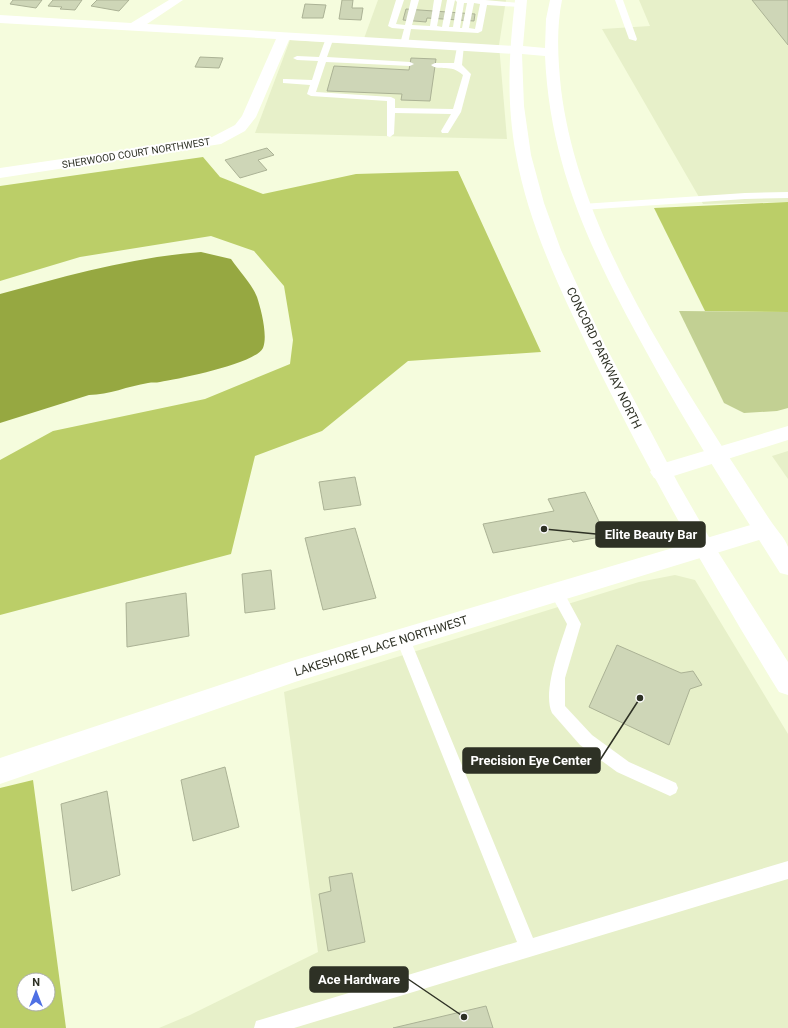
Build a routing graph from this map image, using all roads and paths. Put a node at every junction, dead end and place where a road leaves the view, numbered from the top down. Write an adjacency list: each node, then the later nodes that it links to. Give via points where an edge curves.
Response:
1 (177, 0): 15 (main road)
2 (400, 0): 14 (lane, via 392,26)
3 (415, 0): 14 (lane)
4 (438, 0): 16 (lane)
5 (451, 0): 17 (lane)
6 (458, 0): 7 (lane)
7 (461, 0): 10 (lane); 18 (lane)
8 (556, 0): 25 (main road, via 552,17)
9 (619, 0): 21 (lane)
10 (470, 1): 11 (lane); 19 (lane)
11 (484, 2): 12 (lane); 19 (lane, via 478,31)
12 (521, 2): 24 (main road, CONCORD PARKWAY NORTH)
13 (0, 19): 15 (main road)
14 (408, 27): 16 (lane); 23 (lane)
15 (132, 28): 20 (main road)
16 (433, 29): 17 (lane)
17 (445, 29): 18 (lane)
18 (456, 30): 19 (lane)
19 (465, 30)
20 (284, 37): 22 (main road); 38 (main road, SHERWOOD COURT NORTHWEST, via 249,118 240,128 216,141)
21 (633, 39)
22 (330, 40): 23 (main road); 28 (lane)
23 (404, 44): 26 (main road)
24 (515, 45): 25 (main road); 26 (main road); 43 (main road, CONCORD PARKWAY NORTH, via 515,92 519,136 533,194 550,245 589,331)
25 (551, 47): 40 (main road, via 554,98 562,143)
26 (461, 48): 31 (lane)
27 (297, 58): 28 (lane)
28 (323, 59): 29 (lane); 33 (lane)
29 (410, 64)
30 (435, 65): 31 (lane)
31 (458, 66): 35 (lane, via 467,74)
32 (286, 81): 33 (lane)
33 (315, 83): 34 (lane, via 311,94 391,99)
34 (391, 110): 35 (lane); 37 (lane)
35 (456, 112): 36 (lane)
36 (445, 131)
37 (390, 134)
38 (0, 173)
39 (788, 195): 40 (lane)
40 (582, 207): 42 (main road, via 613,276 674,386)
41 (788, 433): 42 (main road)
42 (717, 454): 43 (main road); 44 (main road)
43 (661, 472): 45 (main road, CONCORD PARKWAY NORTH)
44 (764, 530): 45 (main road, LAKESHORE PLACE NORTHWEST); 46 (main road)
45 (704, 549): 47 (main road, LAKESHORE PLACE NORTHWEST); 49 (main road, CONCORD PARKWAY NORTH)
46 (787, 561)
47 (557, 593): 48 (main road, LAKESHORE PLACE NORTHWEST); 51 (lane, via 574,624 558,678 558,708 586,740 623,767)
48 (403, 639): 50 (main road, LAKESHORE PLACE NORTHWEST, via 295,671); 53 (lane)
49 (788, 684)
50 (0, 771)
51 (670, 788)
52 (788, 870): 53 (lane)
53 (529, 949): 54 (lane)
54 (263, 1028)

